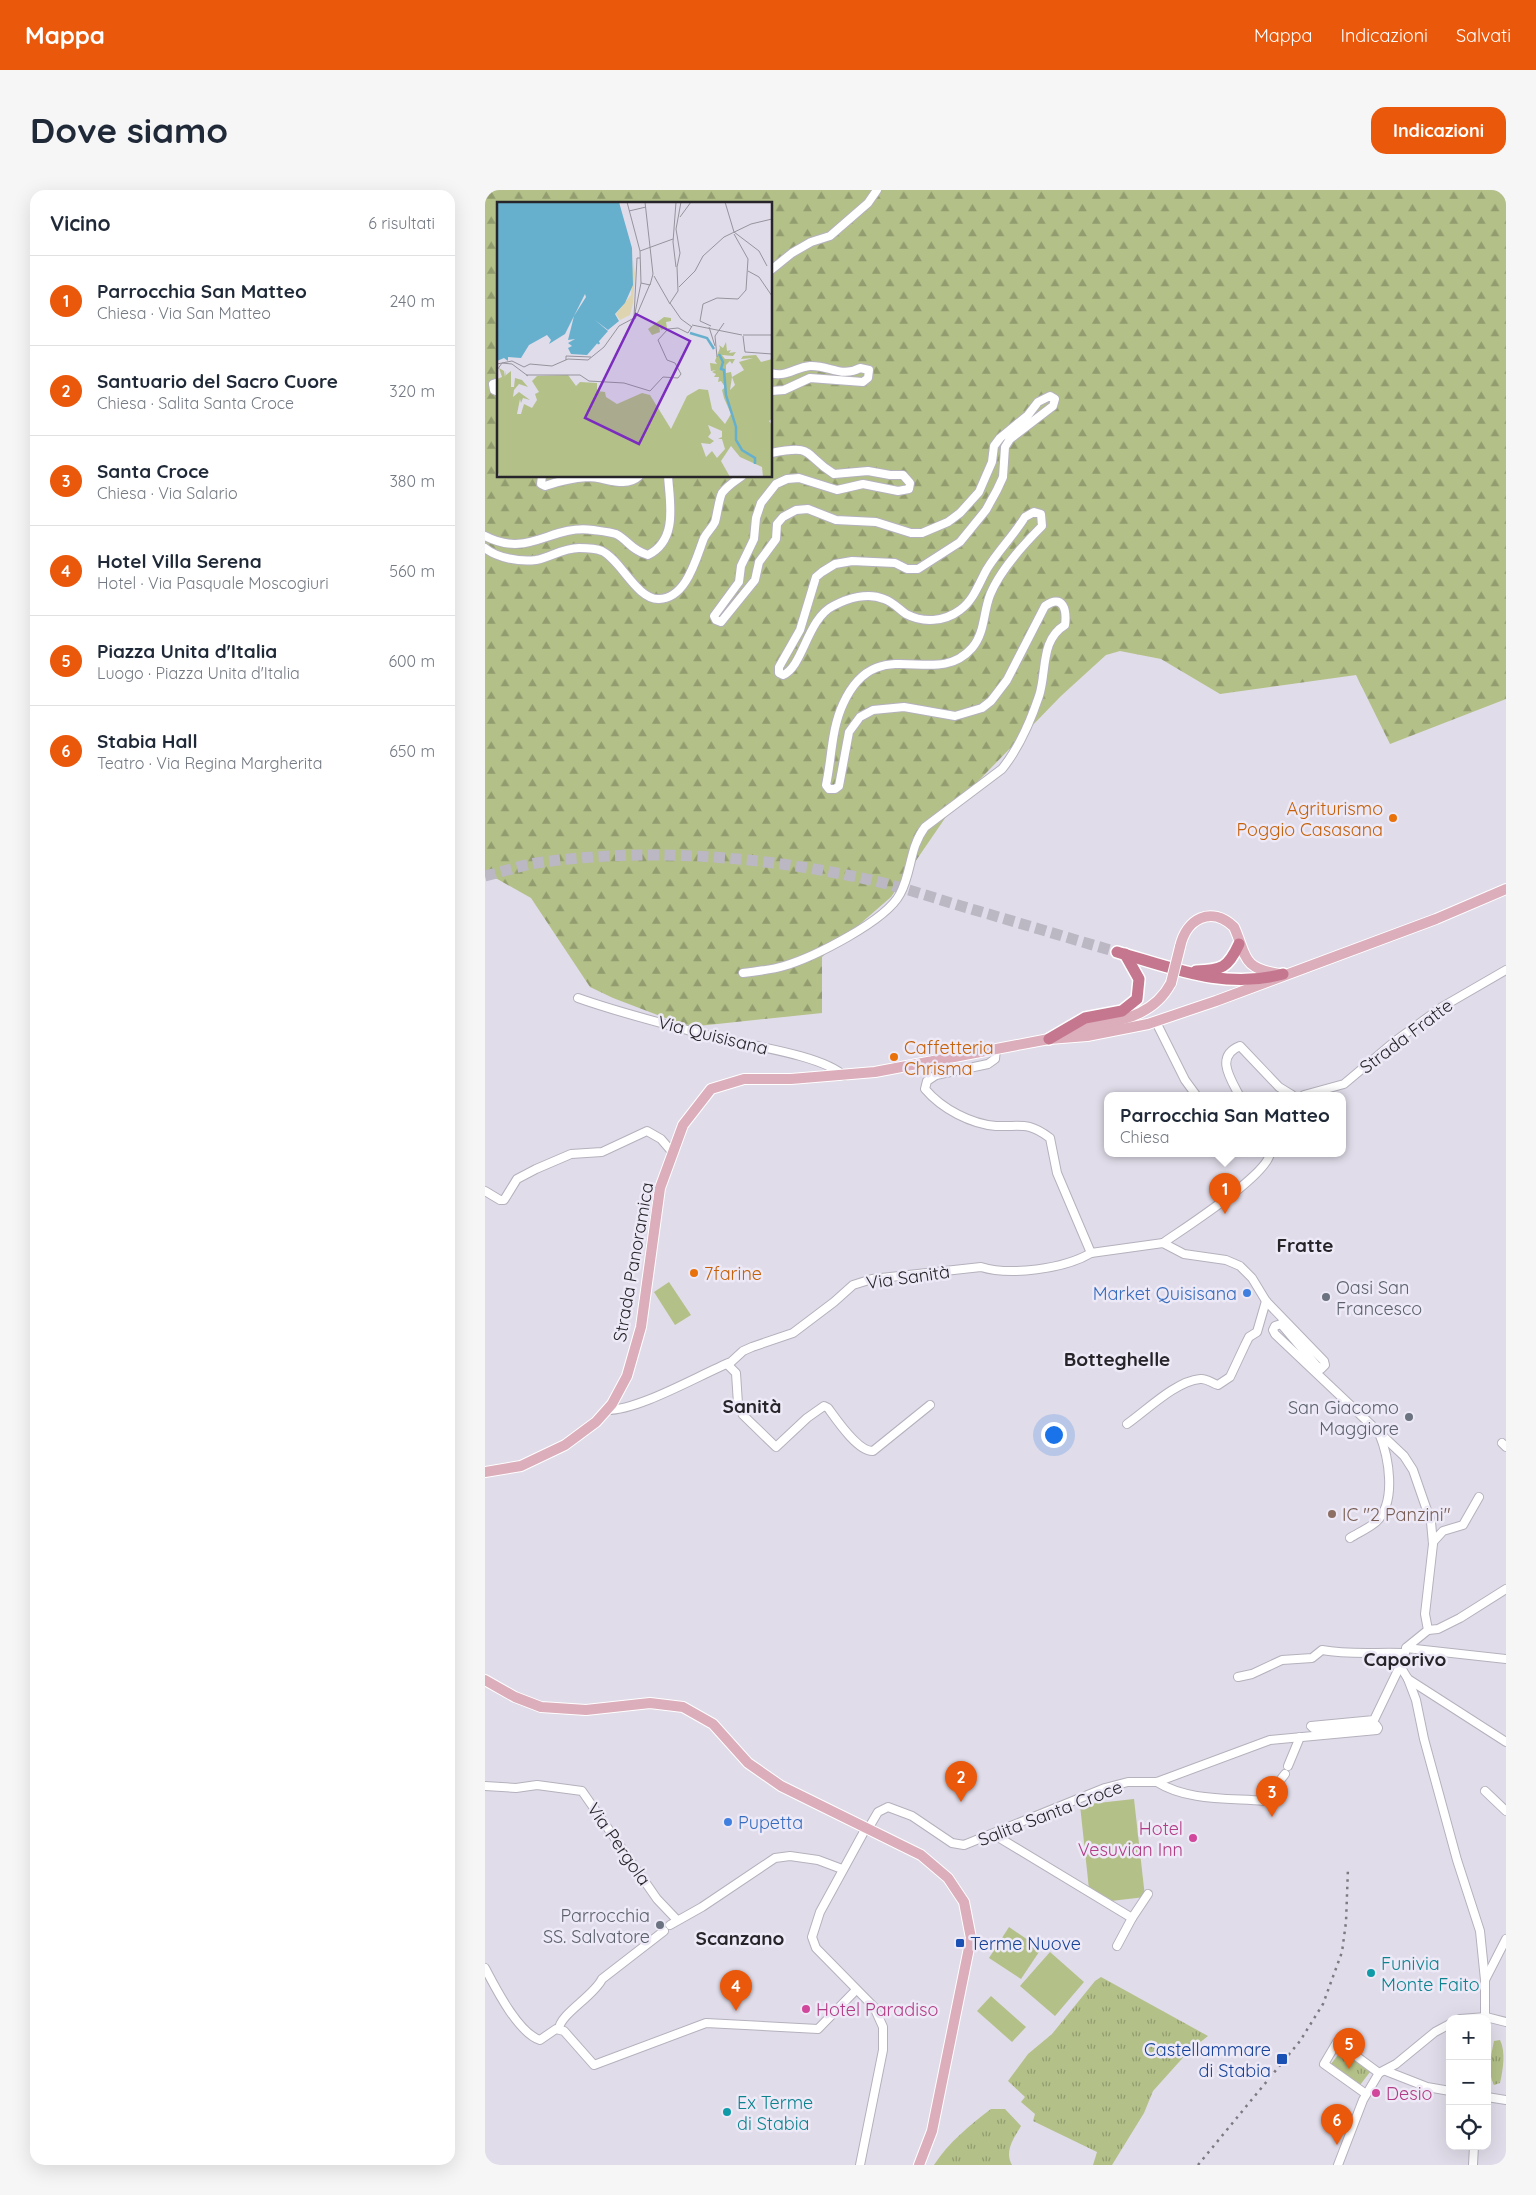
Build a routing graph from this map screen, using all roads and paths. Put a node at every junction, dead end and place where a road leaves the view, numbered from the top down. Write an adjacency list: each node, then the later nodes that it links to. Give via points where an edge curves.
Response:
1 (877, 190): 2 (street, via 868,203 830,236 811,242)
2 (773, 268)
3 (773, 373): 6 (street, via 787,373 809,366 851,373 860,368 869,370 863,382 810,378 784,390)
4 (497, 383): 5 (street, via 493,384)
5 (497, 391)
6 (773, 391)
7 (773, 453): 20 (street, via 806,451 833,474 868,471 903,475 910,483 909,489 899,491 863,484 837,490 799,478 776,484 761,503 754,538 741,566 739,582 714,616 721,622 755,580 759,562 776,539 777,524 783,517 796,510 808,509 836,520 876,522 911,533 922,533 948,522 979,492 987,478 999,438 1028,415 1038,402 1050,396 1055,399 1053,406 1010,439 1005,447 1003,477 997,490 986,510 960,542 918,569 907,569 895,563 852,561 835,564 816,577 800,630 779,667 779,673 783,675 793,668 819,617 832,606 851,598 883,598 920,620 934,620 960,610 1025,517 1034,512 1041,514 1043,519 1043,526 995,585 983,629 971,649 947,664 876,666 856,683 843,704 834,730 826,785 829,789 839,786 849,732 860,717 873,710 904,707 955,716 982,708 1007,680 1045,606 1052,601 1059,602 1066,613 1065,626 1057,630 1048,647 1039,695 1011,758 1002,769 925,828 917,838 906,881 897,900 866,926 811,956 782,967)
8 (542, 478): 9 (street, via 541,484 545,486)
9 (580, 478)
10 (596, 478): 11 (street, via 623,483)
11 (636, 478)
12 (668, 478): 14 (street, via 670,522 664,543 659,550 648,555 636,552 617,534 591,530 542,537 520,545 506,544)
13 (739, 478): 15 (street, via 720,496 714,525 705,536 699,558 684,582 670,596 659,599 648,596 602,551 575,548 537,560 524,560 502,557)
14 (485, 536)
15 (485, 548)
16 (1506, 889): 21 (main road, via 1436,919)
17 (1239, 944): 19 (highway, via 1224,967); 21 (main road, via 1248,963 1255,968); 24 (main road, bridge, via 1234,927 1228,921 1209,916 1190,923 1171,983 1156,1003 1133,1018)
18 (1506, 970): 30 (street, Strada Fratte, via 1442,1007 1344,1084)
19 (1179, 971): 21 (highway, via 1211,979 1241,981); 24 (highway, via 1121,953 1139,979 1137,999 1122,1010 1085,1018)
20 (743, 973)
21 (1283, 974): 23 (main road)
22 (578, 998): 26 (street, Via Quisisana, via 632,1015 797,1056 837,1068)
23 (1156, 1022): 24 (main road, via 1087,1036); 27 (street)
24 (1049, 1039): 25 (main road, Strada Panoramica)
25 (996, 1049): 26 (main road, Strada Panoramica); 35 (street, via 995,1059 988,1064 936,1075 927,1081 925,1089 945,1107 970,1120 998,1126 1027,1125 1050,1138 1057,1173)
26 (844, 1076): 31 (main road, Strada Panoramica, via 744,1079 711,1089 683,1125)
27 (1194, 1092)
28 (1238, 1092): 29 (street, via 1225,1059 1228,1053 1240,1046)
29 (1286, 1092)
30 (1315, 1092)
31 (673, 1153): 33 (street, via 647,1131 602,1152 571,1154 517,1179 504,1200); 39 (main road, Strada Panoramica, via 660,1188 641,1327 627,1376)
32 (1269, 1157): 34 (street, via 1241,1188)
33 (485, 1191)
34 (1163, 1243): 35 (street, Via Sanità); 36 (street, via 1184,1254 1226,1260 1240,1266)
35 (1091, 1253): 37 (street, Via Sanità, via 1053,1266 997,1272 981,1267 872,1279 853,1285 793,1333 752,1347)
36 (1266, 1301): 40 (street, via 1257,1332 1249,1337 1230,1377 1218,1385 1200,1379 1184,1382); 41 (street, via 1324,1360 1325,1365 1321,1369 1316,1365 1281,1324 1275,1326 1275,1334)
37 (727, 1364): 38 (street, via 736,1373 738,1404 743,1415 773,1447 824,1406 856,1442 868,1452 873,1452); 39 (street, Via Sanità, via 619,1411)
38 (930, 1405)
39 (606, 1410): 42 (main road, Strada Panoramica, via 596,1422 565,1445 521,1466)
40 (1127, 1424)
41 (1377, 1429): 44 (street, via 1387,1454 1390,1483 1384,1508 1377,1521); 45 (street, via 1413,1470)
42 (485, 1472)
43 (1479, 1497): 45 (street, via 1463,1525 1446,1530)
44 (1350, 1538)
45 (1434, 1539): 47 (street, via 1425,1614)
46 (1506, 1589): 47 (street, via 1438,1629)
47 (1429, 1630): 48 (street)
48 (1405, 1651): 49 (street); 50 (street); 51 (street, via 1345,1655 1323,1650 1313,1658 1283,1660)
49 (1506, 1659)
50 (1400, 1666): 52 (street); 54 (street, Salita Santa Croce, via 1374,1720 1311,1726 1376,1725 1377,1730)
51 (1238, 1677)
52 (1408, 1679): 55 (street); 69 (street, via 1455,1853 1478,1923)
53 (485, 1680): 60 (main road, via 541,1707 586,1710 651,1703 683,1707 713,1724 748,1763 781,1786)
54 (1300, 1737): 56 (street, Salita Santa Croce, via 1270,1740); 56 (street, via 1287,1770 1264,1802 1169,1790)
55 (1506, 1742)
56 (1157, 1782): 61 (street, Salita Santa Croce, via 1128,1782 1105,1788)
57 (485, 1786): 65 (street, Via Pergola, via 516,1788 537,1785 582,1791 657,1899)
58 (1485, 1791): 59 (street)
59 (1506, 1811)
60 (867, 1828): 61 (street, Salita Santa Croce, via 878,1812 888,1807 912,1816 959,1845); 62 (street); 83 (main road, via 921,1855 948,1878 964,1902 971,1938 932,2131)
61 (993, 1834): 64 (street)
62 (842, 1869): 65 (street, via 818,1860 790,1856 775,1858); 70 (street, via 820,1912 812,1937 816,1948)
63 (1148, 1894): 64 (street)
64 (1132, 1918): 67 (street)
65 (670, 1925): 75 (street, via 602,1979)
66 (1506, 1939): 69 (street)
67 (1117, 1946)
68 (485, 1968): 75 (street, via 506,2004 532,2036 540,2040)
69 (1485, 1980): 71 (street)
70 (856, 1990): 75 (street, via 819,2029 706,2024 594,2065 571,2039); 82 (street, via 874,2007 884,2038)
71 (1485, 2015)
72 (1491, 2019): 73 (street)
73 (1506, 2022)
74 (1446, 2026): 76 (street)
75 (556, 2030)
76 (1382, 2072): 77 (street); 78 (street); 78 (street, via 1337,2042 1324,2064)
77 (1446, 2090)
78 (1366, 2094): 84 (street)
79 (1491, 2098): 80 (street)
80 (1506, 2100)
81 (1474, 2150): 85 (street)
82 (860, 2165)
83 (919, 2165)
84 (1338, 2165)
85 (1473, 2165)

